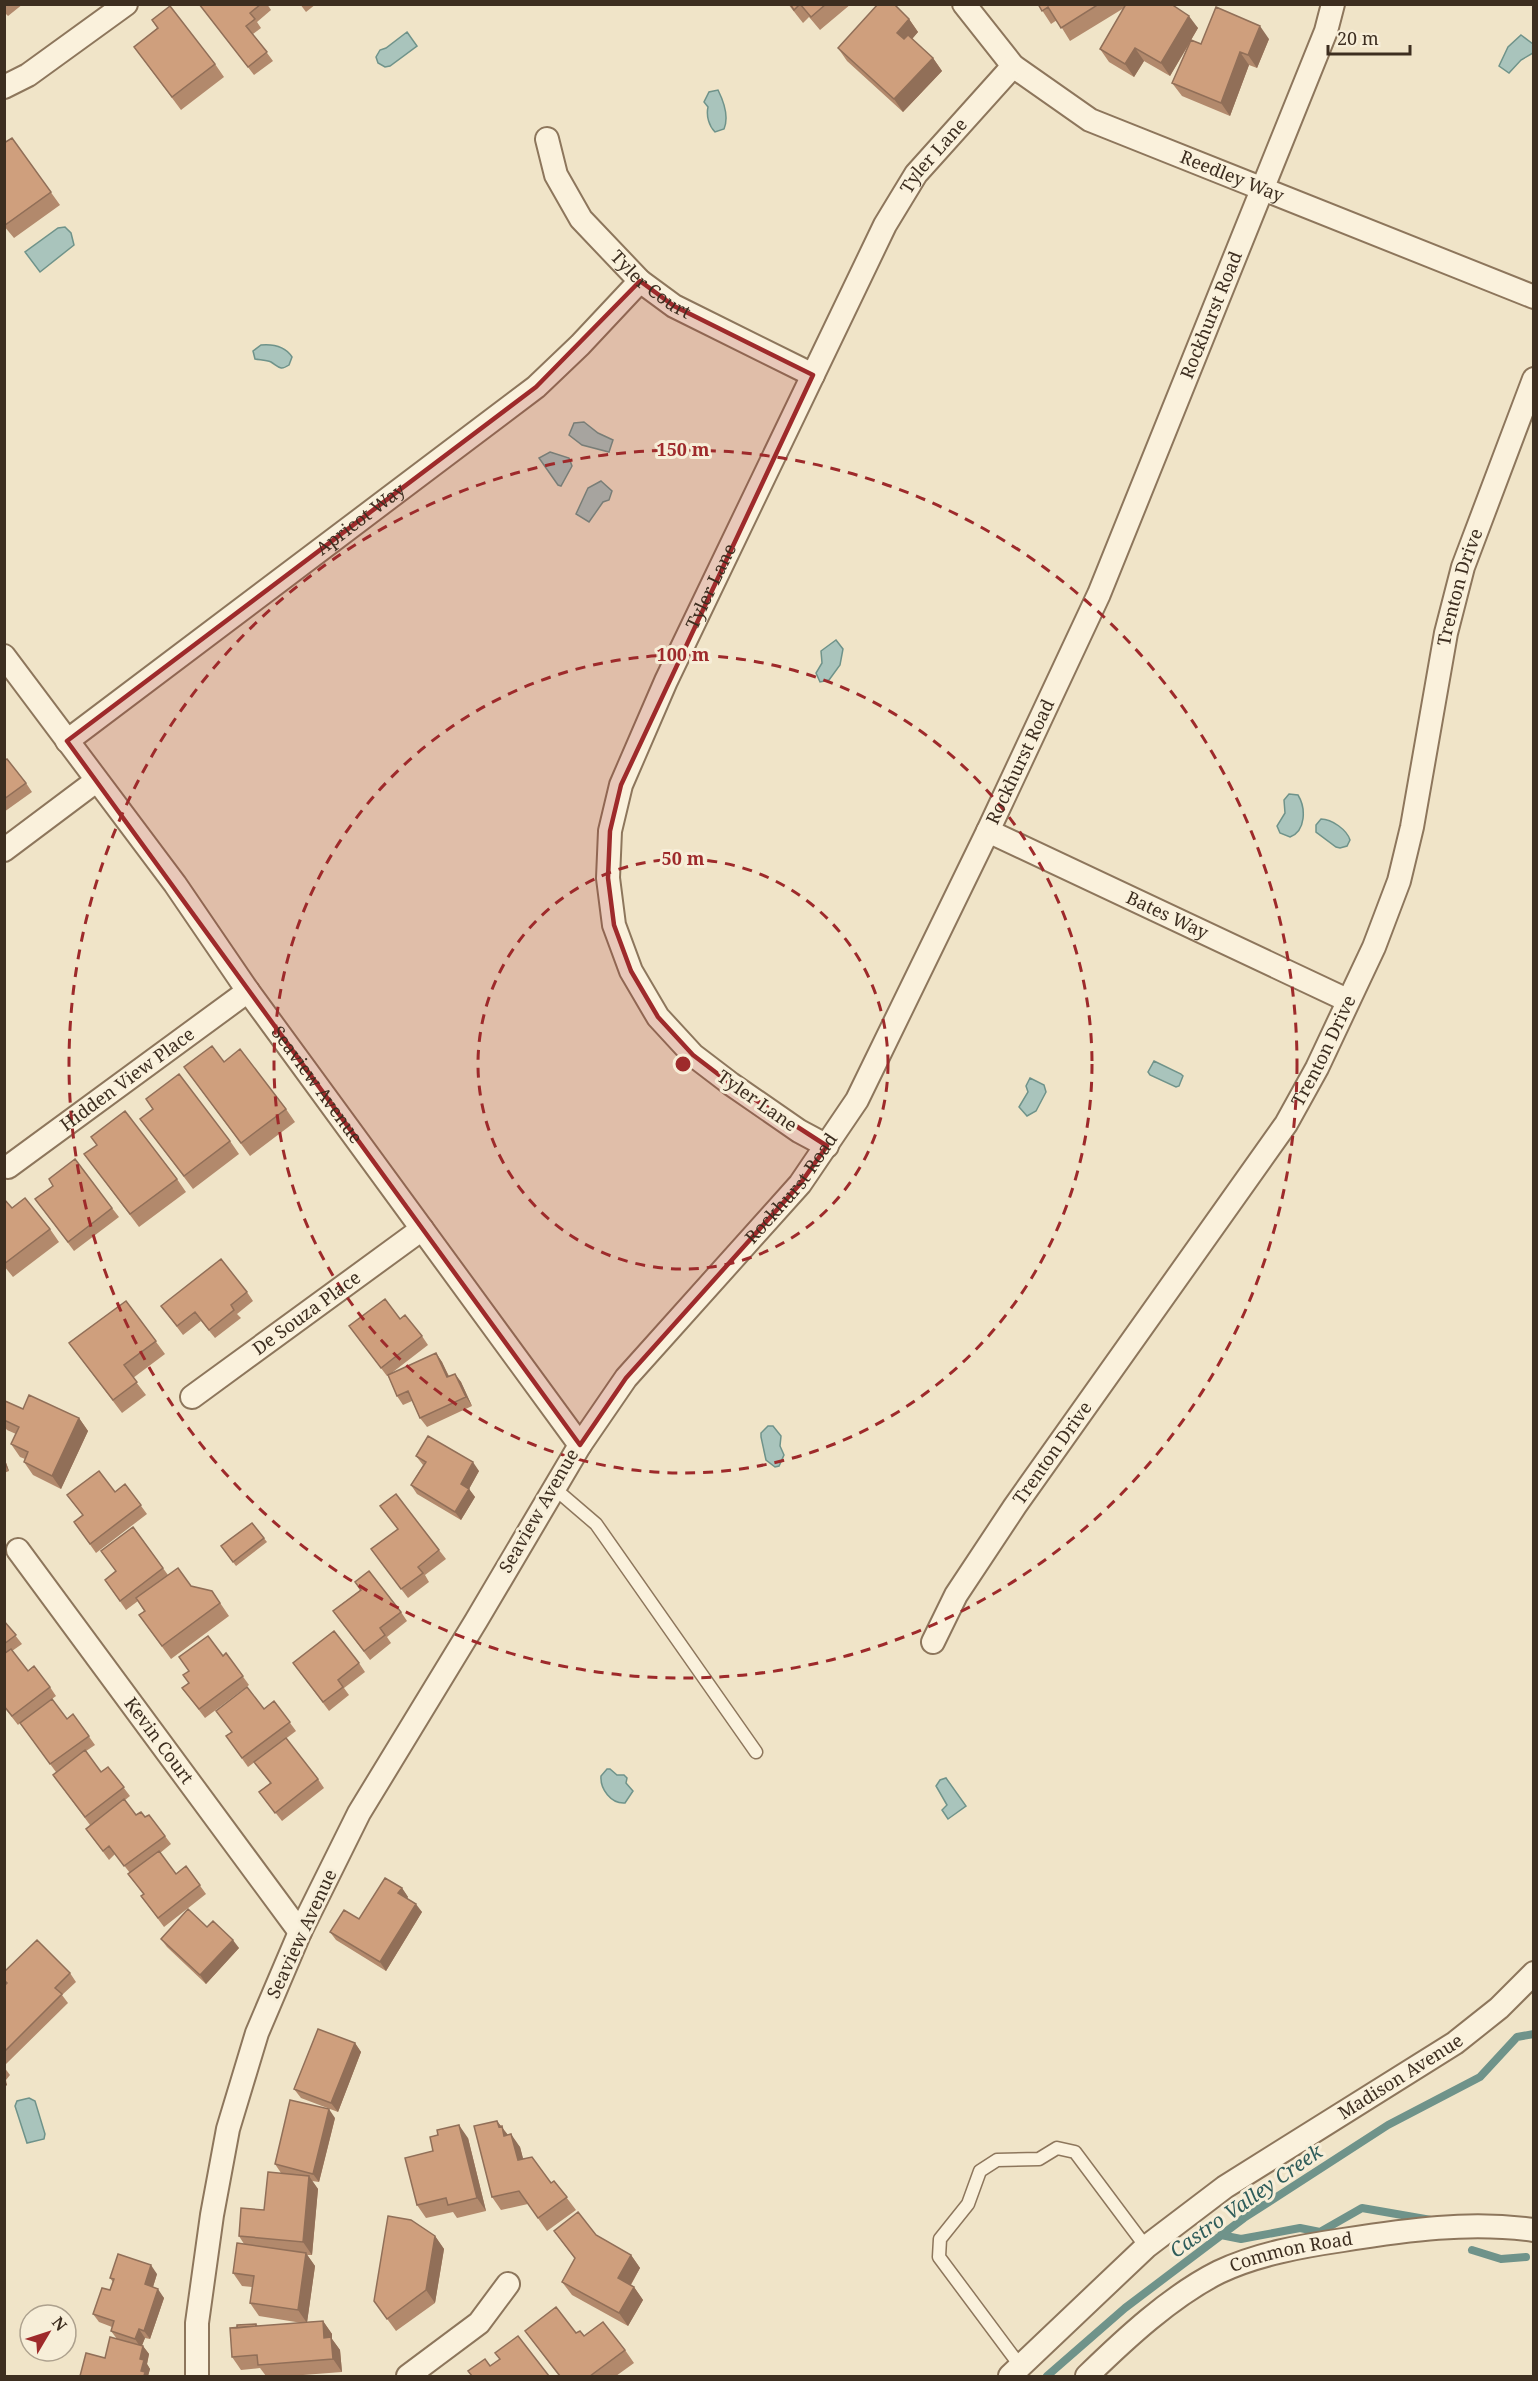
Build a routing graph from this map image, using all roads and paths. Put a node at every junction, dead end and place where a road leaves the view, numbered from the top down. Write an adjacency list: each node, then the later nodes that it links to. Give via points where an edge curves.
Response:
1 (126, 4): 5 (street, via 28,75)
2 (964, 4): 4 (street, Reedley Way)
3 (1333, 4): 7 (street, Rockhurst Road, via 1326,31)
4 (1013, 66): 7 (street, Reedley Way, via 1090,120); 10 (street, Tyler Lane, via 916,174 885,225)
5 (4, 87)
6 (547, 139): 8 (street, Tyler Court, via 556,176 582,219)
7 (1261, 190): 9 (street, Reedley Way); 15 (street, Rockhurst Road, via 1108,573)
8 (640, 281): 10 (street, Tyler Court, via 674,306); 13 (street, Apricot Way, via 536,387)
9 (1533, 297)
10 (813, 375): 19 (street, Tyler Lane, via 666,681 621,784 610,831 608,878 614,925 631,972 657,1017 708,1067)
11 (1533, 379): 18 (street, Trenton Drive, via 1463,567 1451,611 1399,881 1374,947)
12 (4, 656): 13 (street, Seaview Avenue)
13 (66, 741): 14 (street, Seaview Avenue)
14 (96, 781): 16 (street); 17 (street, Seaview Avenue, via 175,884)
15 (988, 831): 18 (street, Bates Way); 19 (street, Rockhurst Road, via 857,1100)
16 (4, 850)
17 (248, 991): 20 (street, Hidden View Place); 21 (street, Seaview Avenue)
18 (1347, 1000): 26 (street, Trenton Drive, via 1317,1068 1286,1124 1015,1506 956,1594)
19 (827, 1146): 23 (street, Rockhurst Road, via 800,1184 626,1378)
20 (8, 1167)
21 (422, 1229): 22 (street, De Souza Place); 23 (street, Seaview Avenue)
22 (192, 1397)
23 (579, 1445): 24 (street, Seaview Avenue)
24 (554, 1488): 27 (lane, via 596,1524); 28 (street, Seaview Avenue, via 359,1813)
25 (18, 1550): 28 (street, Kevin Court)
26 (933, 1642)
27 (756, 1752)
28 (300, 1932): 34 (street, Seaview Avenue, via 257,2033 228,2129 197,2324)
29 (1533, 1973): 31 (street, Madison Avenue, via 1499,2008 1455,2043 1225,2187)
30 (1533, 2230): 36 (street, Common Road, via 1506,2226 1422,2227 1262,2257 1220,2272 1187,2292 1126,2339)
31 (1146, 2247): 33 (street, Madison Avenue); 33 (lane, via 1075,2152 1057,2148 1039,2158 997,2160 980,2171 968,2204 940,2239 939,2257)
32 (508, 2284): 35 (street, via 479,2323)
33 (1015, 2372)
34 (197, 2376)
35 (408, 2376)
36 (1087, 2376)

